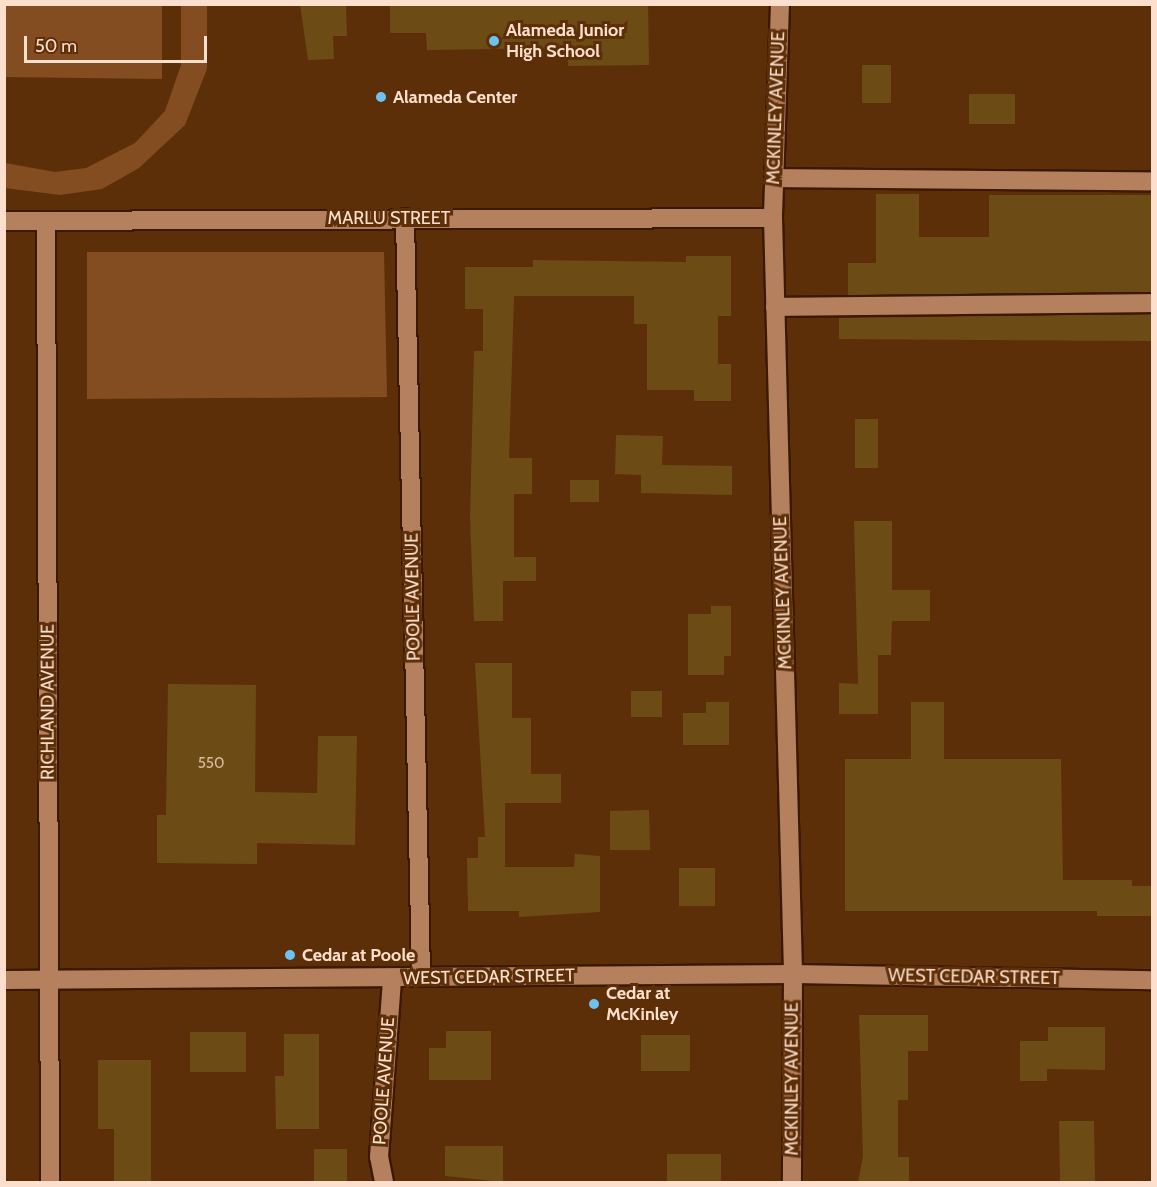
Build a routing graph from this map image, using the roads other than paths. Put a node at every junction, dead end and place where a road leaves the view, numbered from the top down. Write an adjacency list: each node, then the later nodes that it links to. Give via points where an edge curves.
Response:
1 (780, 4): 2 (street, MCKINLEY AVENUE)
2 (774, 178): 3 (street); 5 (street, MCKINLEY AVENUE)
3 (1152, 181)
4 (405, 218): 5 (street, MARLU STREET); 7 (street, MARLU STREET); 11 (street, POOLE AVENUE)
5 (773, 218): 9 (street, MCKINLEY AVENUE)
6 (4, 221): 7 (street, MARLU STREET)
7 (46, 222): 14 (street, RICHLAND AVENUE)
8 (1152, 303): 9 (street)
9 (775, 307): 10 (street, MCKINLEY AVENUE)
10 (793, 974): 11 (street, WEST CEDAR STREET); 15 (street, WEST CEDAR STREET); 18 (street, MCKINLEY AVENUE)
11 (421, 977): 12 (street, WEST CEDAR STREET)
12 (392, 978): 14 (street, WEST CEDAR STREET); 17 (street, POOLE AVENUE, via 379,1157)
13 (4, 980): 14 (street, WEST CEDAR STREET)
14 (50, 980): 16 (street, RICHLAND AVENUE)
15 (1152, 980)
16 (50, 1182)
17 (384, 1182)
18 (792, 1182)

